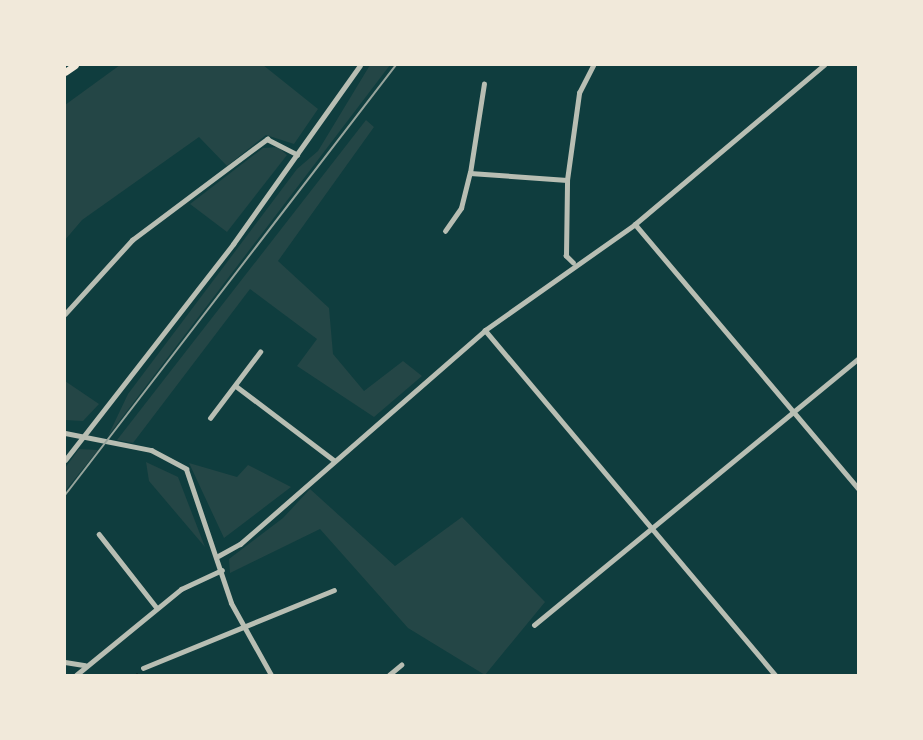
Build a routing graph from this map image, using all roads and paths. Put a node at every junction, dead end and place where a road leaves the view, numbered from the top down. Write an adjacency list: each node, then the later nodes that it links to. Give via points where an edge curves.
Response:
1 (75, 65): 5 (highway)
2 (360, 65): 7 (street)
3 (824, 65): 10 (street)
4 (591, 66): 9 (street, via 577,104)
5 (65, 72)
6 (484, 84): 8 (street)
7 (298, 155): 13 (street, via 267,139 132,240); 21 (street)
8 (470, 173): 9 (street); 11 (street, via 461,208)
9 (567, 180): 12 (street, via 566,256)
10 (635, 224): 12 (street); 18 (street)
11 (445, 231)
12 (573, 264): 14 (street)
13 (65, 314)
14 (485, 330): 23 (street); 25 (street)
15 (260, 352): 17 (street)
16 (858, 359): 18 (street)
17 (236, 386): 19 (street); 23 (street)
18 (793, 409): 24 (street); 25 (street)
19 (210, 418)
20 (65, 433): 21 (street)
21 (83, 437): 22 (street); 27 (street, via 179,462 192,477)
22 (65, 460)
23 (334, 460): 27 (street)
24 (858, 488)
25 (649, 527): 32 (street); 40 (street)
26 (99, 534): 30 (street)
27 (218, 556): 28 (street)
28 (222, 570): 30 (street); 31 (street)
29 (334, 590): 31 (street)
30 (157, 608): 34 (street)
31 (240, 625): 36 (street); 38 (street)
32 (534, 625)
33 (65, 662): 34 (street)
34 (85, 665): 37 (street)
35 (401, 665): 39 (street)
36 (143, 668)
37 (76, 675)
38 (271, 675)
39 (388, 675)
40 (776, 675)

